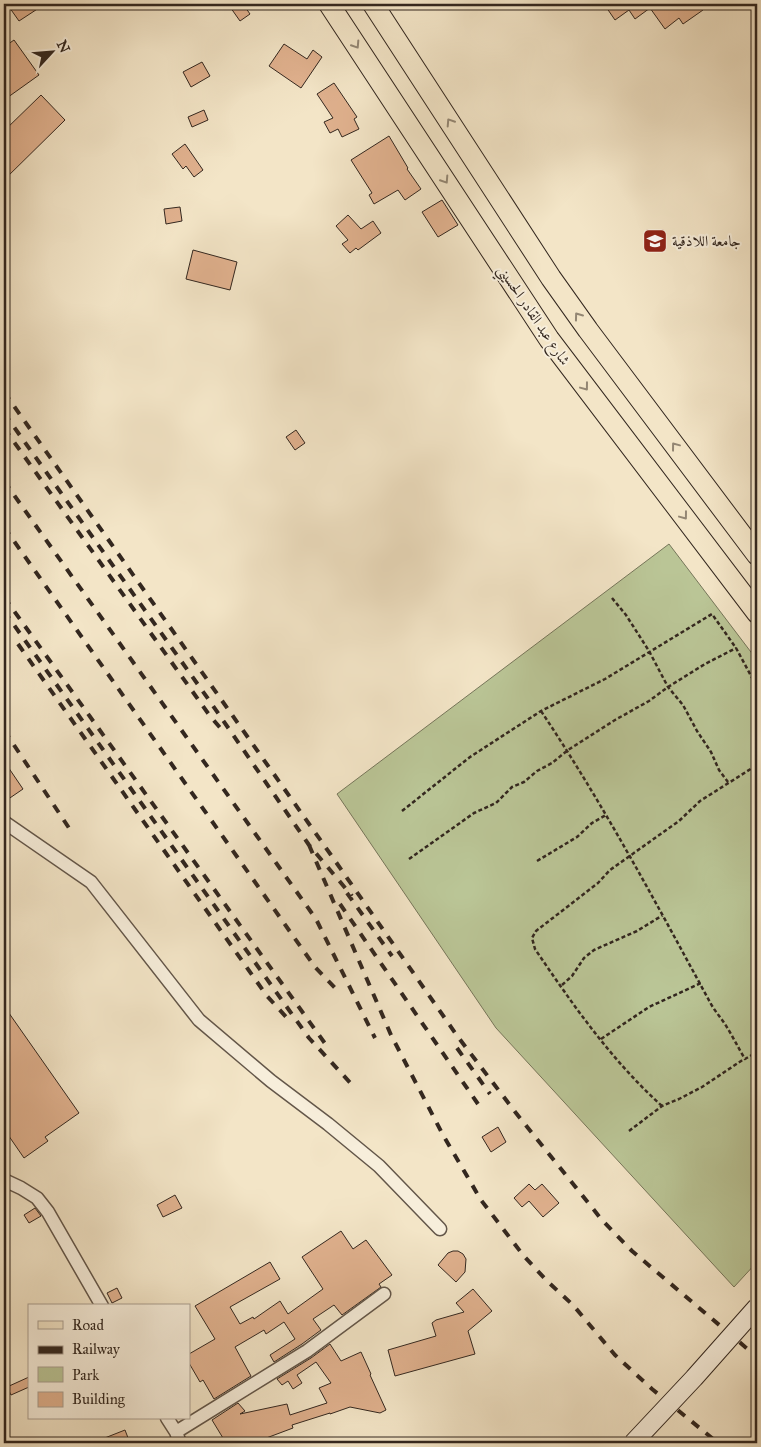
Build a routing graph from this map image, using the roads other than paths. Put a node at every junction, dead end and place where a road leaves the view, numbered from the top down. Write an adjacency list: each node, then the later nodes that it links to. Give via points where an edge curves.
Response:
1 (329, 4): 4 (main road, شارع عبد القادر الحسيني, one-way to 4, via 549,339)
2 (373, 4): 3 (main road, one-way to 2, via 550,278)
3 (757, 555)
4 (757, 613)
5 (4, 822): 7 (street, via 91,882 199,1020 379,1166)
6 (4, 1180): 9 (street, via 37,1198 48,1212)
7 (440, 1229)
8 (384, 1294): 12 (street, via 307,1351)
9 (101, 1304)
10 (757, 1306): 13 (street, bridge)
11 (169, 1420): 12 (street)
12 (178, 1438)
13 (633, 1443)

